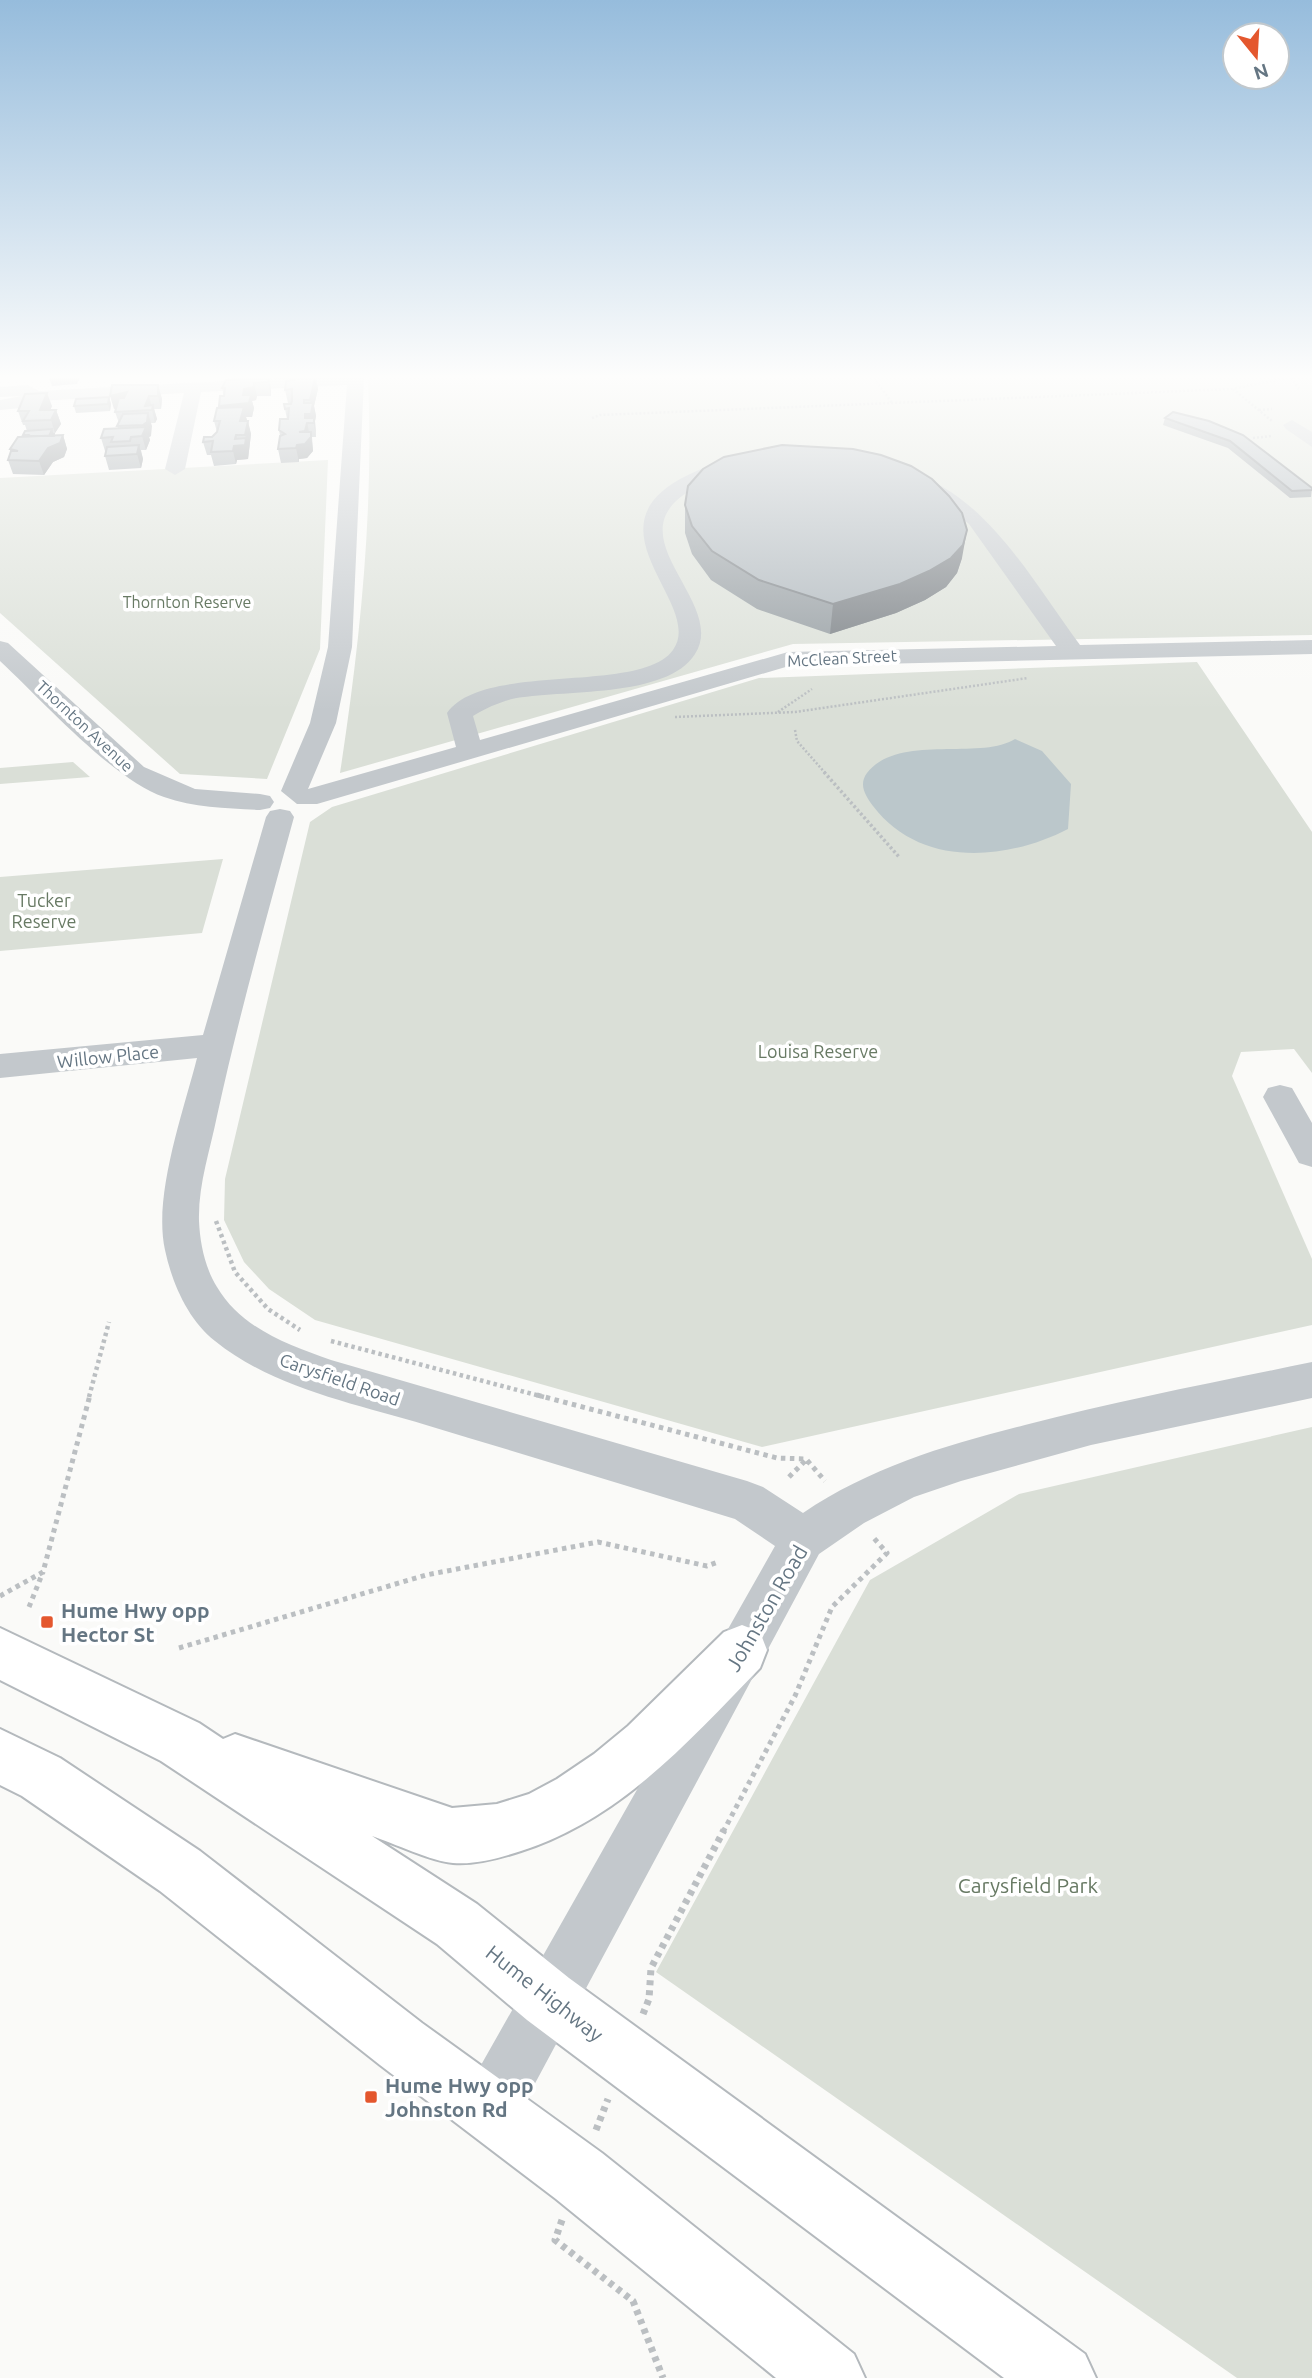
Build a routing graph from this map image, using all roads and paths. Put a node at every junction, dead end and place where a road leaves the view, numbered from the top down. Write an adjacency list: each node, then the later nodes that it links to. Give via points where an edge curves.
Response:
1 (349, 489): 14 (street, Carysfield Road, via 340,647 323,723)
2 (677, 489): 13 (street, via 666,495 653,518 654,544 690,630 685,652 667,668 620,681 487,696 460,713)
3 (932, 489): 7 (street, via 976,520)
4 (0, 633): 5 (street, Thornton Avenue, via 9,639)
5 (0, 648): 14 (street, Thornton Avenue, via 135,773 194,797)
6 (1312, 648): 7 (street, McClean Street)
7 (1072, 651): 13 (street, McClean Street, via 788,659)
8 (1034, 677): 10 (path)
9 (812, 689): 10 (path)
10 (776, 714): 11 (path)
11 (666, 718)
12 (795, 730): 15 (path, via 797,740)
13 (470, 753): 14 (street, McClean Street)
14 (286, 802): 16 (street, Carysfield Road)
15 (900, 858)
16 (215, 1045): 17 (street, Willow Place); 28 (street, Carysfield Road, via 185,1183 181,1232 184,1254 204,1301 228,1328 278,1359 331,1378 747,1502)
17 (0, 1066)
18 (1280, 1097): 19 (street)
19 (1312, 1153)
20 (212, 1211): 22 (path, via 234,1272 268,1309)
21 (109, 1322): 31 (path)
22 (309, 1335)
23 (322, 1339): 25 (path, via 777,1458)
24 (1312, 1380): 28 (street, Johnston Road, via 1091,1426 961,1461 902,1481 848,1508)
25 (806, 1459): 26 (path); 27 (path)
26 (813, 1467)
27 (789, 1477)
28 (803, 1539): 35 (street, Johnston Road)
29 (887, 1553): 40 (path, via 832,1607 795,1696 651,1968 649,1999)
30 (718, 1562): 34 (path, via 706,1566 598,1542 426,1575)
31 (43, 1572): 32 (path); 33 (path)
32 (0, 1596)
33 (29, 1607)
34 (179, 1648)
35 (742, 1650): 37 (highway, via 620,1767 568,1807 515,1829 482,1836 452,1836); 39 (street, Johnston Road)
36 (0, 1653): 37 (highway, Hume Highway)
37 (180, 1742): 39 (highway, Hume Highway, via 457,1924)
38 (0, 1756): 41 (highway, via 41,1777 180,1871)
39 (548, 1999): 40 (highway, Hume Highway); 41 (street, Johnston Road)
40 (626, 2055): 42 (path); 45 (highway, Hume Highway)
41 (489, 2109): 42 (highway)
42 (579, 2176): 43 (path, via 555,2240 633,2301); 44 (highway)
43 (663, 2378)
44 (830, 2378)
45 (1060, 2378)

